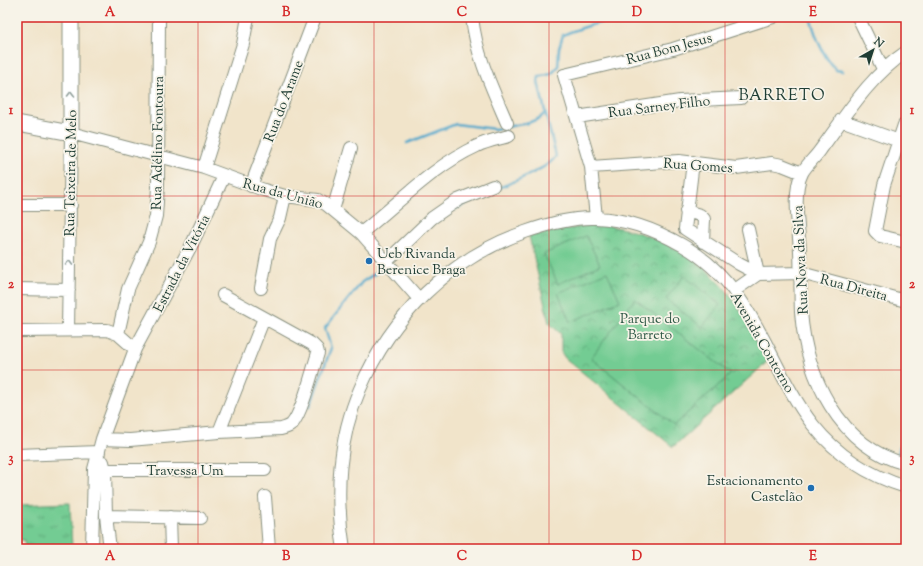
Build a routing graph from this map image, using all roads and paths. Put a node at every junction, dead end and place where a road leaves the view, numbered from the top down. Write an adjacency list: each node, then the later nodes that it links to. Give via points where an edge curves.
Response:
1 (71, 17): 16 (main road, Rua Teixeira de Melo, one-way to 1)
2 (159, 17): 20 (street, Rua Adélino Fontoura)
3 (248, 17): 23 (street, via 243,44)
4 (315, 17): 26 (street, Rua do Arame)
5 (472, 17): 14 (street, via 478,51)
6 (773, 17): 11 (street, Rua Bom Jesus, via 673,49 564,75)
7 (858, 17): 9 (street)
8 (906, 52): 9 (street)
9 (883, 69): 12 (street)
10 (741, 98): 11 (street, Rua Sarney Filho, via 680,101)
11 (577, 117): 22 (street)
12 (841, 120): 18 (street); 24 (street)
13 (17, 123): 16 (main road)
14 (507, 123)
15 (904, 125): 18 (street)
16 (71, 133): 20 (street, Rua da União); 30 (street, Rua Teixeira de Melo)
17 (509, 136): 35 (street, via 478,145 460,155 396,202)
18 (899, 141): 37 (street, via 884,185 875,231 880,236)
19 (352, 148): 31 (street)
20 (159, 156): 23 (street, Rua da União); 51 (street, Rua Adélino Fontoura, via 158,194 153,229 128,289)
21 (693, 162): 22 (street, Rua Gomes, via 669,161); 24 (street, Rua Gomes, via 736,168 772,163); 32 (street)
22 (591, 167): 33 (street)
23 (204, 168): 25 (street, Rua da União)
24 (802, 173): 39 (street, Rua Nova da Silva, via 797,200)
25 (224, 176): 26 (street, Rua da União); 52 (street, Estrada da Vitória, via 192,244)
26 (252, 186): 28 (street, Rua da União)
27 (493, 186): 38 (street, via 458,200 432,218)
28 (285, 196): 31 (street, Rua da União, via 318,200); 41 (street, via 280,218 270,240)
29 (17, 205): 30 (street)
30 (70, 205): 43 (street, Rua Teixeira de Melo, one-way to 30)
31 (334, 210): 35 (street, Rua da União)
32 (686, 211): 36 (street, via 685,229); 36 (street, via 700,215 704,219)
33 (596, 218): 44 (street, Avenida Contorno, via 635,224 666,236 696,254); 46 (street, Avenida Contorno, via 550,224 494,244 471,256)
34 (748, 229): 40 (street)
35 (361, 233): 38 (street, Rua da União)
36 (703, 242): 40 (street)
37 (906, 242)
38 (388, 264): 46 (street, Rua da União)
39 (802, 273): 40 (street, Rua Direita); 47 (street, Rua Direita); 57 (street, Rua Nova da Silva, via 801,312 808,349 822,393 837,418 855,435 876,452)
40 (758, 274): 44 (street)
41 (261, 288)
42 (17, 289): 43 (street)
43 (69, 290): 49 (street, Rua Teixeira de Melo)
44 (735, 290): 60 (street, Avenida Contorno, via 761,331 800,406 814,426 849,459 873,474)
45 (223, 295): 48 (street)
46 (419, 299): 69 (street, Avenida Contorno, via 390,334 359,389 352,409 340,473 340,522)
47 (906, 301)
48 (264, 318): 53 (street); 53 (street, via 317,349 318,354 299,409 292,424 286,428)
49 (68, 330): 50 (street); 51 (street, via 107,330)
50 (17, 331)
51 (118, 334): 52 (street)
52 (135, 349): 54 (street, Estrada da Vitória)
53 (218, 432): 54 (street, via 130,440)
54 (102, 439): 55 (street, Estrada da Vitória)
55 (99, 452): 56 (street); 58 (street); 65 (street, Estrada da Vitória, via 94,469)
56 (17, 454)
57 (906, 464)
58 (105, 470): 59 (street, Travessa Um); 62 (street)
59 (265, 470)
60 (906, 487)
61 (265, 496): 68 (street)
62 (106, 516): 63 (street); 66 (street)
63 (170, 517): 64 (street); 67 (street)
64 (200, 518)
65 (92, 549)
66 (110, 549)
67 (171, 549)
68 (269, 549)
69 (344, 549)

